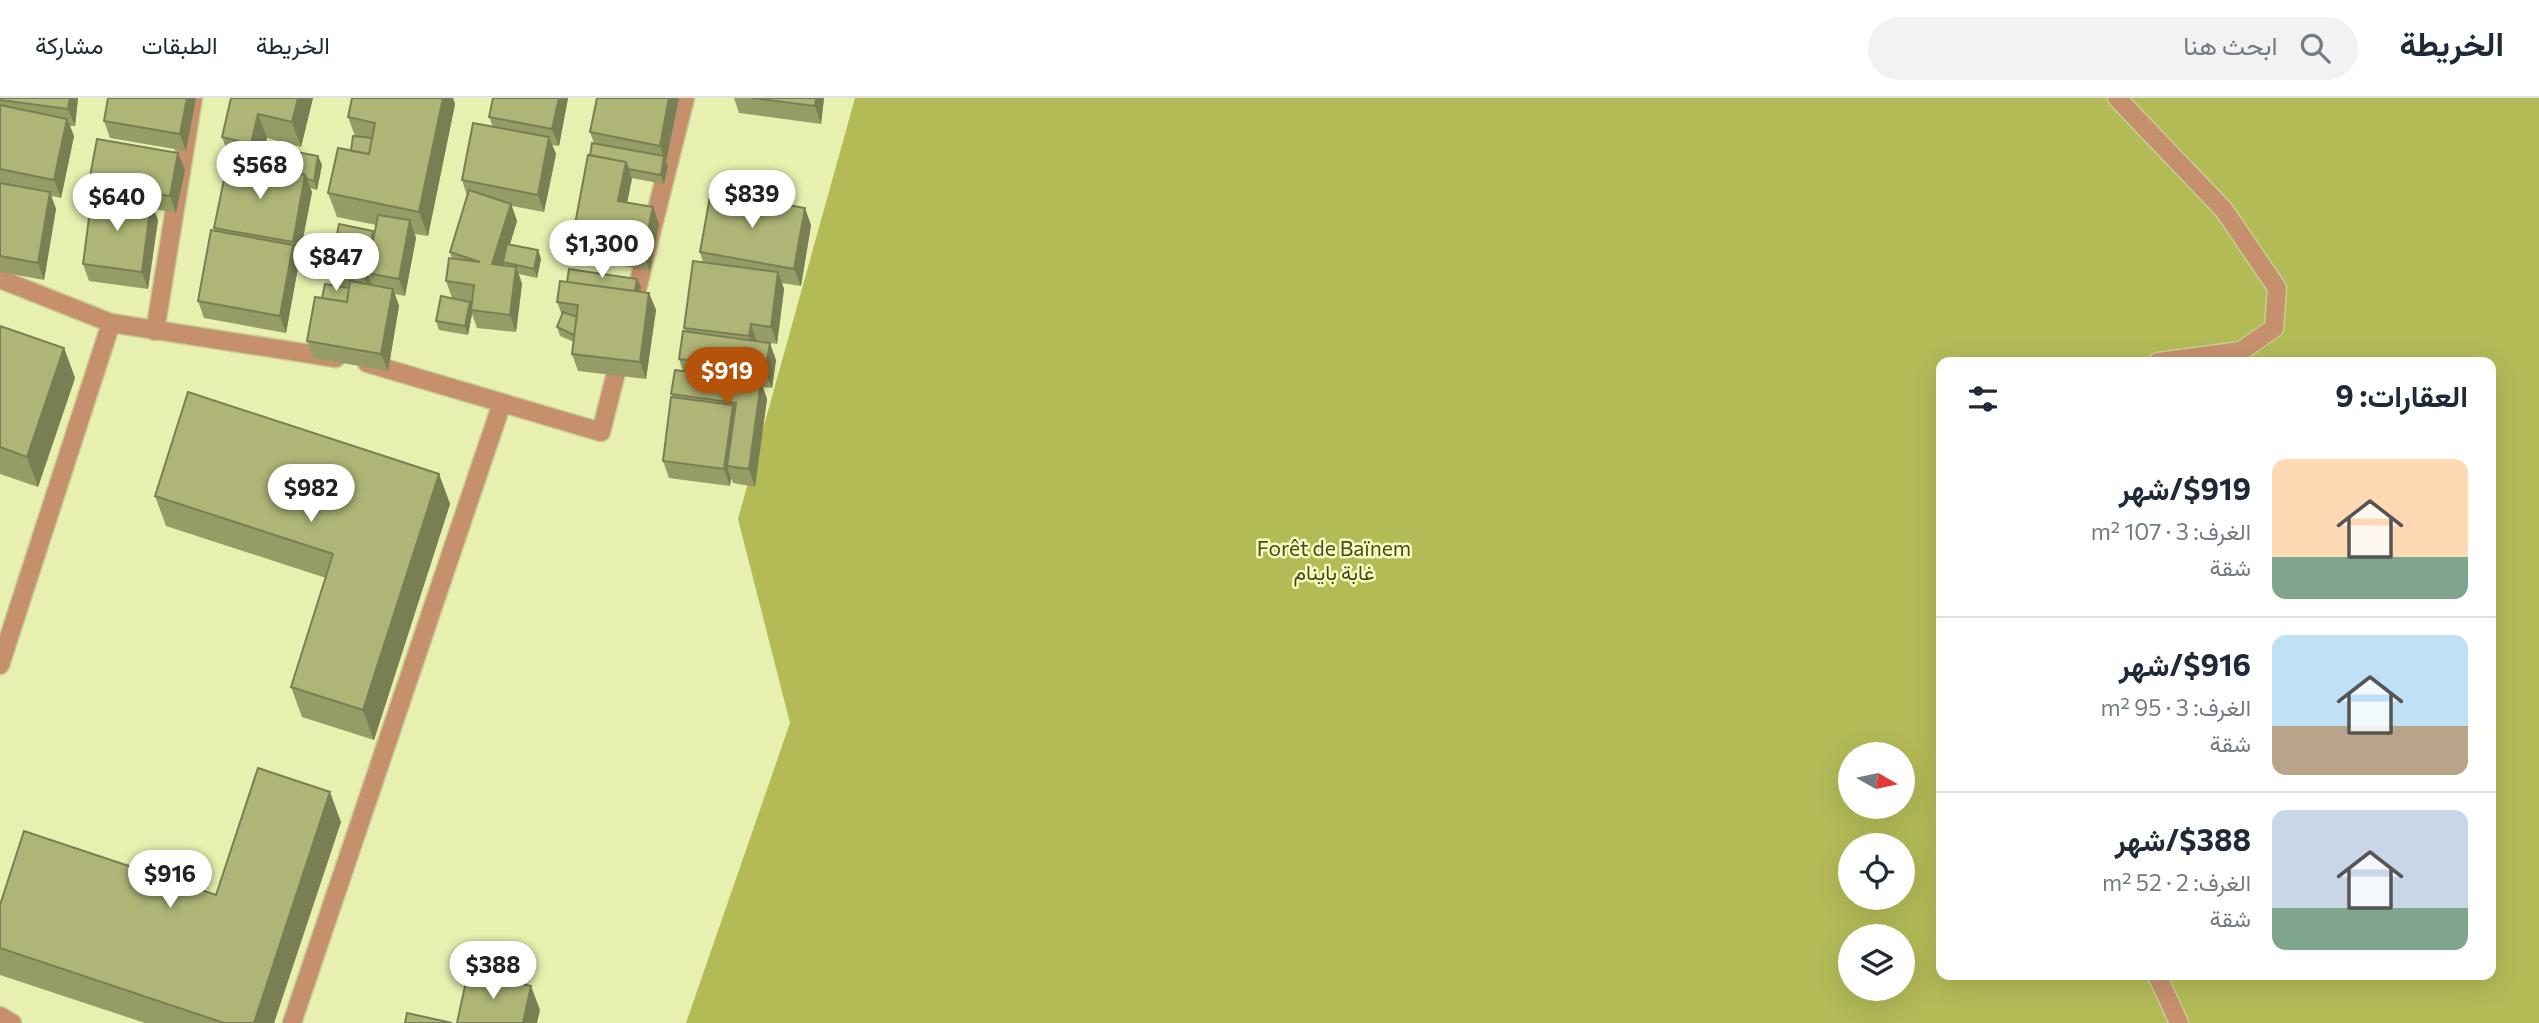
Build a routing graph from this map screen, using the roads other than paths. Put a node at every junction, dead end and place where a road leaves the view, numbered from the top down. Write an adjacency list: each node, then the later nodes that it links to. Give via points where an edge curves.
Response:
1 (193, 98): 6 (street)
2 (685, 98): 8 (street, via 601,432)
3 (2117, 98): 7 (street, via 2224,210 2277,288 2274,328 2241,351)
4 (0, 279): 5 (street)
5 (111, 323): 6 (street); 9 (street)
6 (155, 331): 8 (street, via 372,357)
7 (2196, 357)
8 (502, 403): 13 (street)
9 (0, 665)
10 (2159, 980): 14 (street)
11 (0, 1016): 12 (street)
12 (12, 1023)
13 (292, 1023)
14 (2179, 1023)

